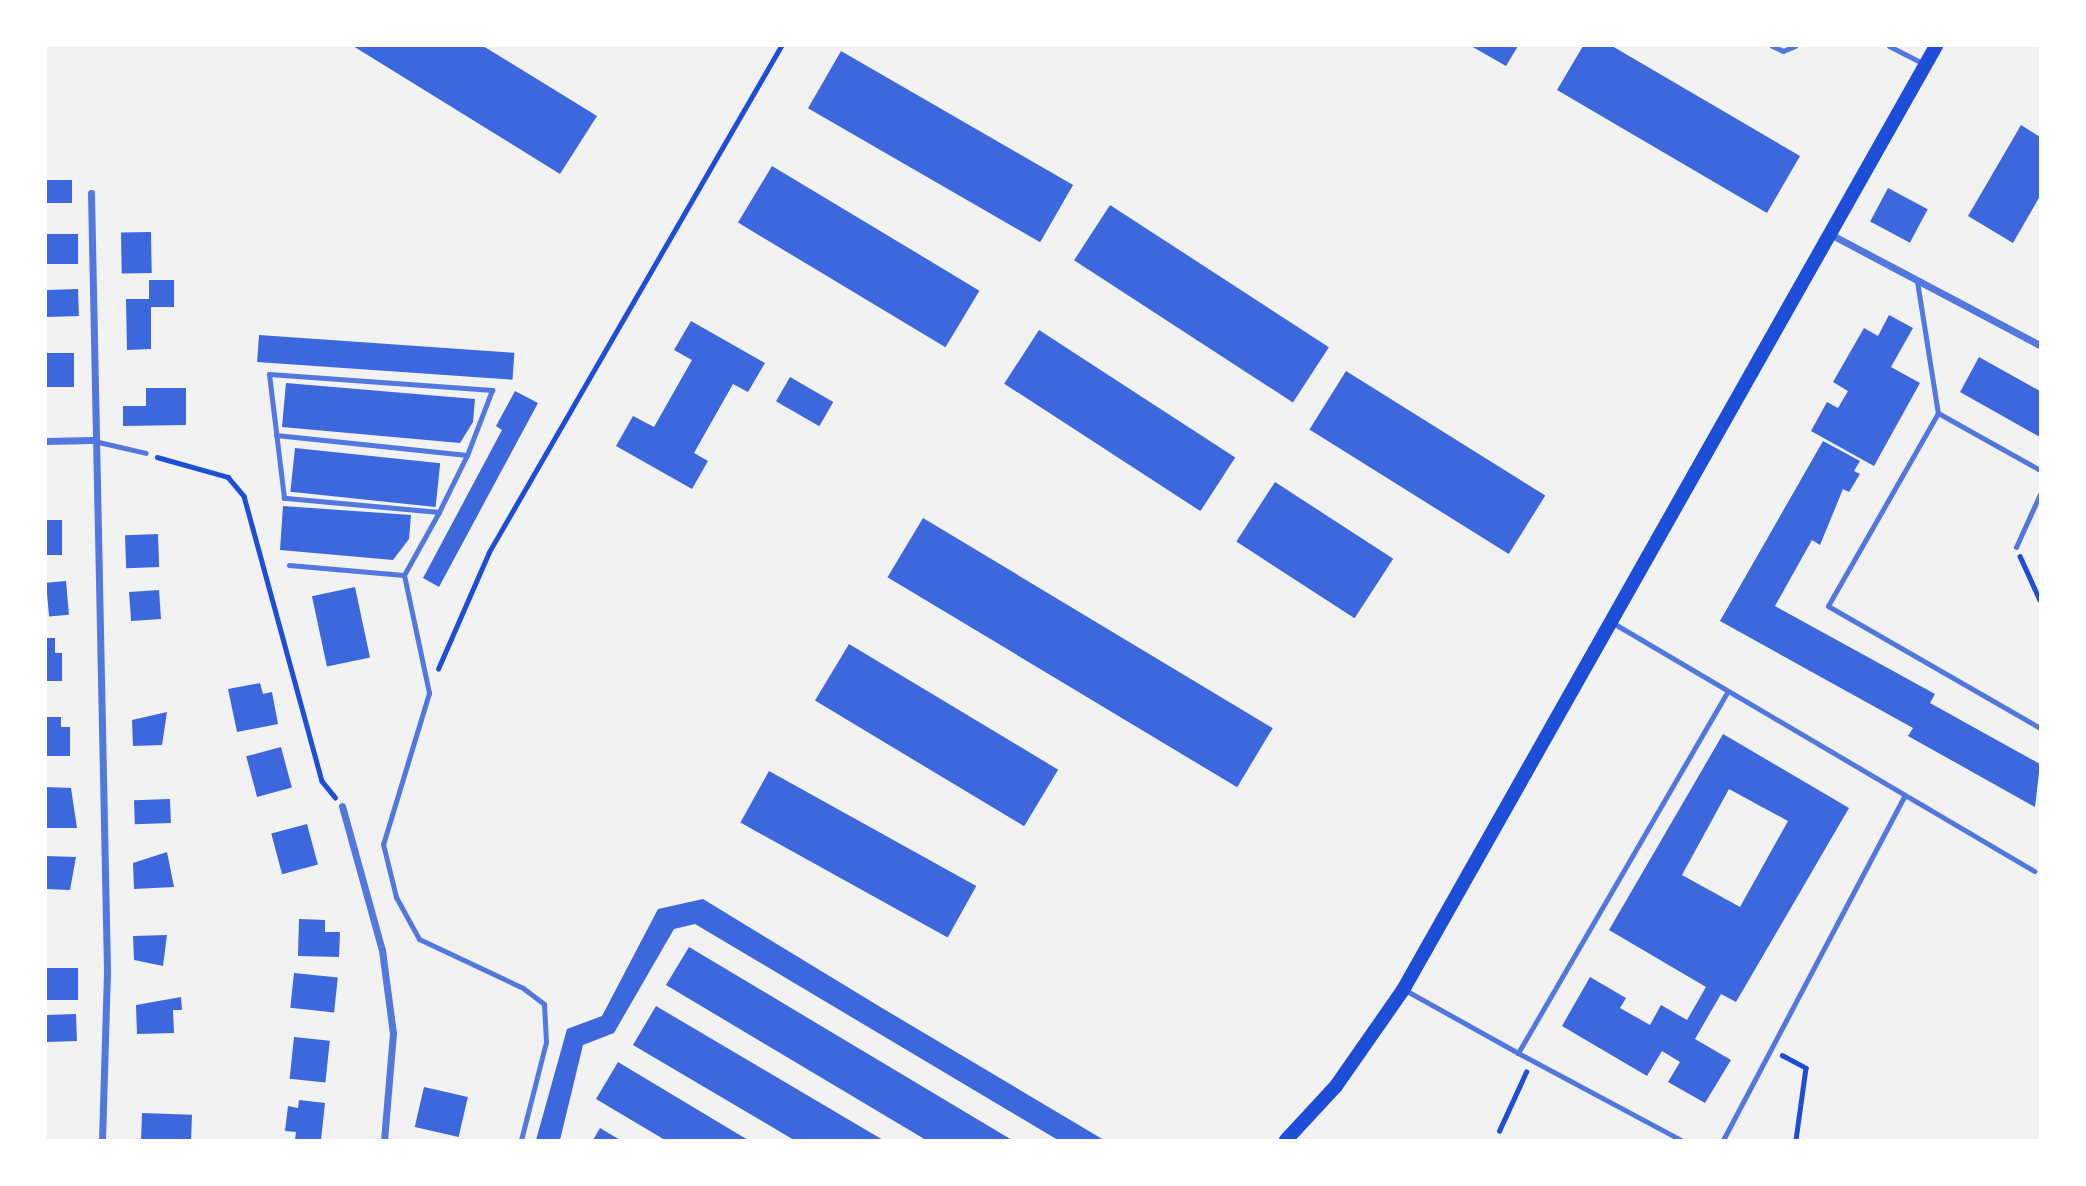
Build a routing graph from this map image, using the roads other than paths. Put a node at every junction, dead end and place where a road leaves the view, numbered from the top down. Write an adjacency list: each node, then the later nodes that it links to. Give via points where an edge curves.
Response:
1 (1772, 46): 2 (lane, via 1783,51)
2 (1795, 46)
3 (1889, 46): 5 (lane)
4 (1936, 46): 5 (main road)
5 (1925, 64): 7 (main road)
6 (91, 193): 12 (street)
7 (1830, 233): 8 (street); 22 (main road)
8 (1917, 281): 9 (street); 10 (lane)
9 (2040, 345)
10 (1938, 412): 16 (lane); 24 (lane, via 1828,606)
11 (276, 435): 15 (lane); 15 (lane, via 269,374 492,390); 18 (lane, via 284,498)
12 (92, 440): 13 (street); 14 (lane); 30 (street, via 107,972)
13 (46, 441)
14 (146, 453)
15 (467, 455): 18 (lane)
16 (2040, 470)
17 (2040, 494): 19 (lane)
18 (439, 512): 21 (lane)
19 (2016, 547)
20 (289, 565): 21 (lane)
21 (404, 575): 32 (lane, via 429,693 383,844 396,897 419,939 523,988 544,1004 546,1042)
22 (1610, 622): 23 (lane); 28 (main road)
23 (1727, 692): 25 (lane); 29 (lane)
24 (2040, 728)
25 (1903, 797): 27 (lane); 35 (lane, via 1774,1051)
26 (342, 806): 31 (street, via 382,950 393,1033)
27 (2034, 871)
28 (1403, 990): 29 (lane); 33 (main road, via 1336,1086)
29 (1518, 1053): 34 (lane)
30 (102, 1140)
31 (384, 1140)
32 (521, 1140)
33 (1286, 1140)
34 (1681, 1140)
35 (1723, 1140)

